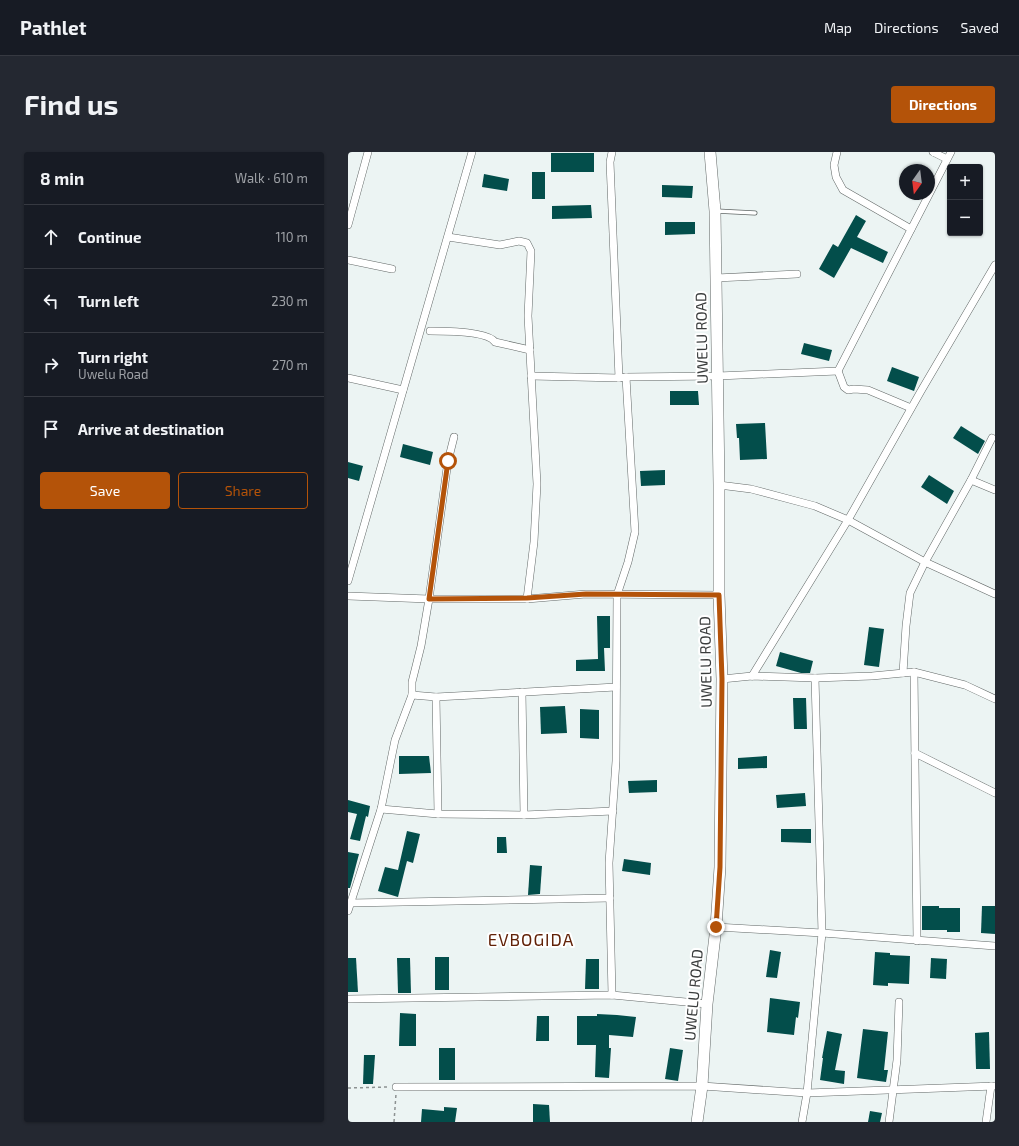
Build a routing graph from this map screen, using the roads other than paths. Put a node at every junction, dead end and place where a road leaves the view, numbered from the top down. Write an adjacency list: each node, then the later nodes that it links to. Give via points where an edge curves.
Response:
1 (368, 152): 11 (street)
2 (472, 152): 13 (street)
3 (612, 152): 25 (street, via 610,162)
4 (710, 152): 9 (street, UWELU ROAD)
5 (837, 152): 12 (street, via 834,165 836,177 843,190)
6 (933, 152): 8 (street)
7 (951, 152): 8 (street)
8 (947, 159): 12 (street)
9 (715, 211): 10 (lane); 18 (street, UWELU ROAD)
10 (755, 213)
11 (348, 225)
12 (911, 229): 21 (street)
13 (448, 237): 20 (street, via 500,245 519,241 527,243 531,251 528,316); 26 (street)
14 (348, 260): 16 (street)
15 (995, 265): 27 (street)
16 (392, 269)
17 (798, 274): 18 (street)
18 (716, 278): 23 (street, UWELU ROAD)
19 (430, 331): 20 (street, via 488,336 495,342)
20 (530, 350): 22 (street)
21 (838, 371): 23 (street); 27 (street, via 844,387 848,390 868,390)
22 (531, 376): 25 (street); 40 (street, via 537,484 534,542)
23 (718, 376): 25 (street); 31 (street, UWELU ROAD)
24 (348, 378): 26 (street)
25 (623, 378): 37 (street, via 635,532)
26 (403, 390): 35 (street)
27 (911, 408): 33 (street)
28 (454, 437): 41 (street, via 448,461)
29 (992, 438): 30 (street)
30 (971, 480): 32 (street); 34 (street)
31 (719, 485): 33 (street, via 751,489 815,506); 38 (street, UWELU ROAD)
32 (995, 490)
33 (848, 520): 34 (street); 44 (street)
34 (924, 562): 36 (street); 43 (street, via 910,592)
35 (348, 581)
36 (995, 594)
37 (617, 595): 38 (street); 40 (street, via 586,594); 47 (street)
38 (719, 595): 46 (street, UWELU ROAD)
39 (348, 596): 41 (street)
40 (527, 598): 41 (street)
41 (429, 599): 49 (street, via 412,682)
42 (914, 672): 43 (street); 51 (street, via 965,685); 52 (street)
43 (902, 673): 45 (street)
44 (752, 676): 45 (street); 46 (street)
45 (815, 678): 62 (street)
46 (722, 679): 61 (street, UWELU ROAD, via 720,867)
47 (616, 687): 48 (street); 55 (street)
48 (522, 692): 50 (street); 57 (street)
49 (412, 695): 50 (street); 54 (street, via 396,740)
50 (436, 697): 56 (street)
51 (995, 698)
52 (915, 753): 53 (street); 63 (street)
53 (995, 793)
54 (381, 809): 56 (street); 59 (street)
55 (613, 811): 57 (street); 58 (street, via 609,863)
56 (438, 814): 57 (street)
57 (524, 815)
58 (610, 898): 59 (street); 65 (street)
59 (350, 903): 60 (street)
60 (348, 912)
61 (716, 927): 62 (street); 68 (street, UWELU ROAD)
62 (822, 934): 63 (street); 73 (street)
63 (917, 941): 64 (street)
64 (995, 946)
65 (612, 996): 66 (street); 68 (street)
66 (348, 999)
67 (899, 1002): 72 (street)
68 (707, 1004): 69 (street, UWELU ROAD)
69 (702, 1086): 71 (street); 73 (street); 74 (street, UWELU ROAD)
70 (993, 1086): 72 (street); 77 (street)
71 (396, 1087)
72 (893, 1090): 73 (street); 76 (street)
73 (807, 1093): 75 (street)
74 (697, 1122)
75 (802, 1122)
76 (889, 1122)
77 (986, 1122)

